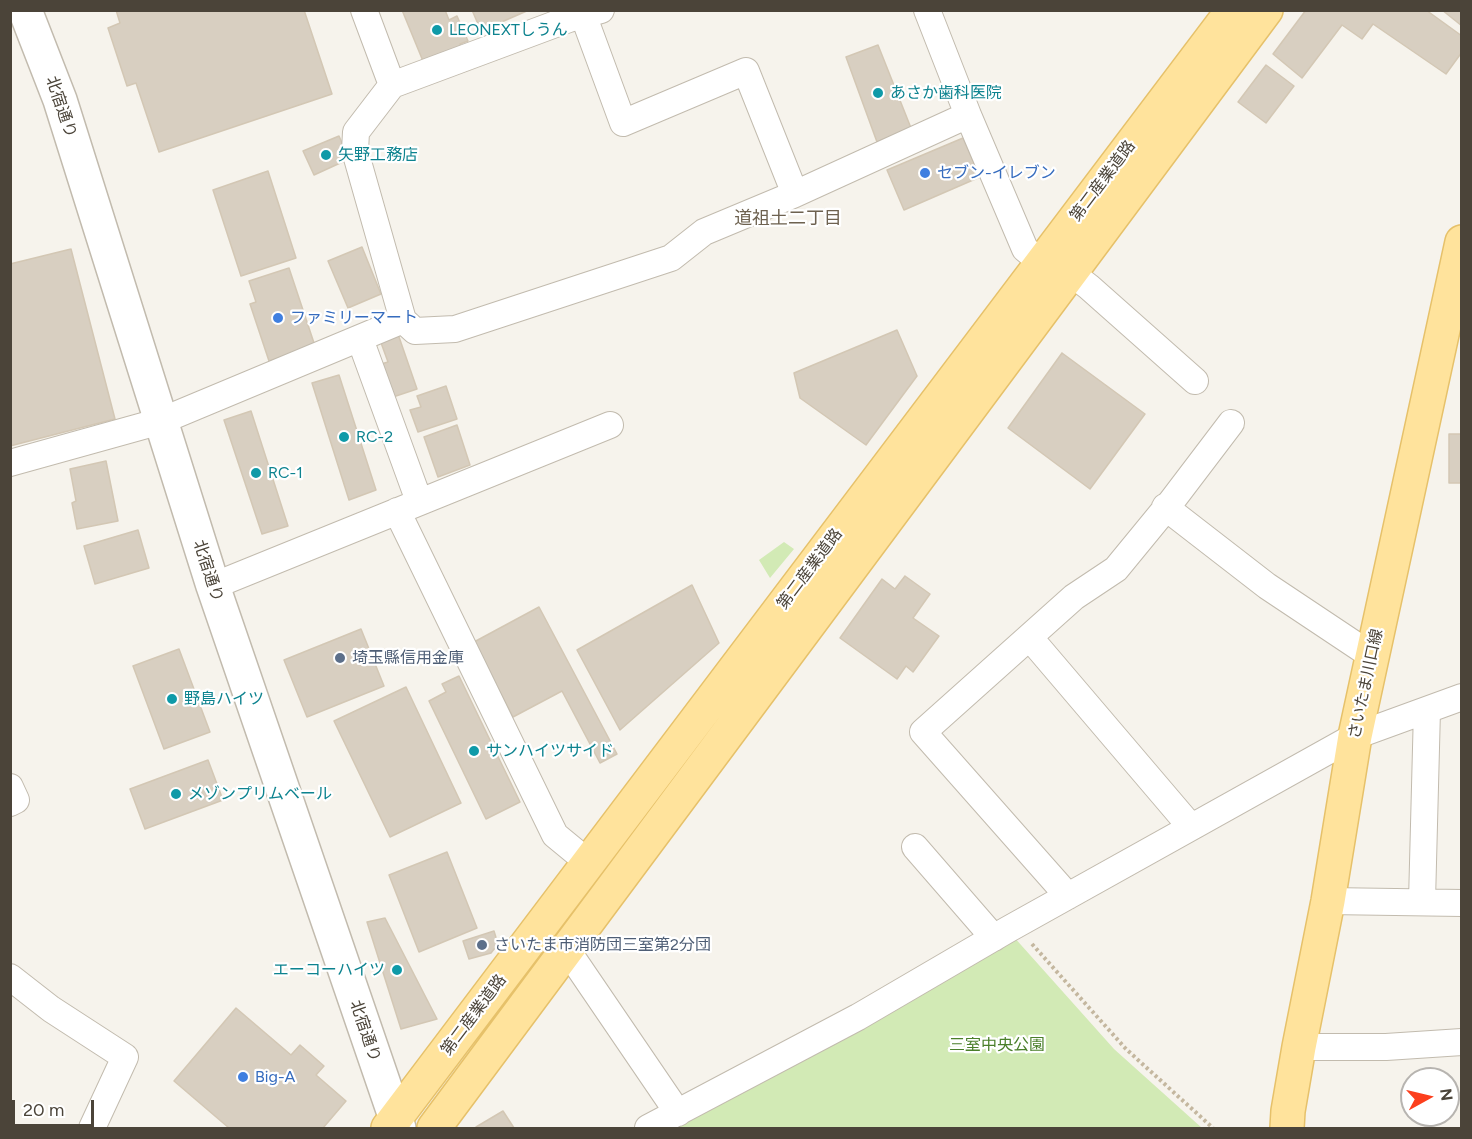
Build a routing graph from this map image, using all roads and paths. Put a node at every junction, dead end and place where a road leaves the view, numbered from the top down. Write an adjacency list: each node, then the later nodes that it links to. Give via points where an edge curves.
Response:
1 (24, 10): 16 (street, 北宿通り, via 60,100)
2 (364, 10): 7 (street)
3 (927, 10): 8 (street)
4 (1233, 10): 11 (main road, 第二産業道路)
5 (1266, 10): 11 (main road, 第二産業道路)
6 (580, 14): 7 (street); 9 (street, via 623,123 746,70)
7 (392, 85): 12 (street, via 356,132 355,151)
8 (968, 115): 9 (street); 11 (street, via 1025,249)
9 (795, 194): 12 (street, via 704,232 671,258 455,329 415,331)
10 (1461, 242): 13 (main road, さいたま川口線)
11 (1056, 267): 15 (street, via 1089,287); 32 (main road, 第二産業道路); 38 (main road, 第二産業道路)
12 (403, 320): 14 (street)
13 (1452, 329): 24 (main road, さいたま川口線)
14 (360, 339): 16 (street); 20 (street)
15 (1195, 381)
16 (161, 421): 19 (street); 22 (street, 北宿通り)
17 (1232, 423): 21 (street)
18 (610, 425): 20 (street)
19 (10, 463)
20 (408, 506): 22 (street); 32 (street, via 555,835)
21 (1165, 507): 23 (street, via 1116,569 1074,597); 24 (street, via 1267,586)
22 (213, 586): 43 (street, 北宿通り)
23 (1030, 638): 30 (street); 33 (street, via 923,732)
24 (1372, 656): 27 (main road, さいたま川口線)
25 (1461, 697): 26 (street)
26 (1427, 710): 27 (street); 35 (street)
27 (1355, 736): 30 (street); 34 (main road, さいたま川口線)
28 (10, 787): 29 (street, via 16,800)
29 (10, 803)
30 (1191, 827): 33 (street)
31 (915, 847): 37 (street)
32 (589, 863): 43 (main road, 第二産業道路)
33 (1068, 896): 37 (street)
34 (1328, 901): 35 (street); 41 (main road, さいたま川口線)
35 (1422, 901): 36 (street)
36 (1461, 903)
37 (1005, 932): 42 (street, via 858,1017); 47 (path)
38 (567, 950): 42 (street); 45 (main road, 第二産業道路)
39 (10, 977): 44 (street, via 125,1057)
40 (1461, 1042): 41 (street)
41 (1299, 1047): 48 (main road, さいたま川口線)
42 (678, 1113): 46 (street)
43 (394, 1125)
44 (92, 1128)
45 (434, 1128)
46 (648, 1128)
47 (1213, 1128)
48 (1287, 1128)

